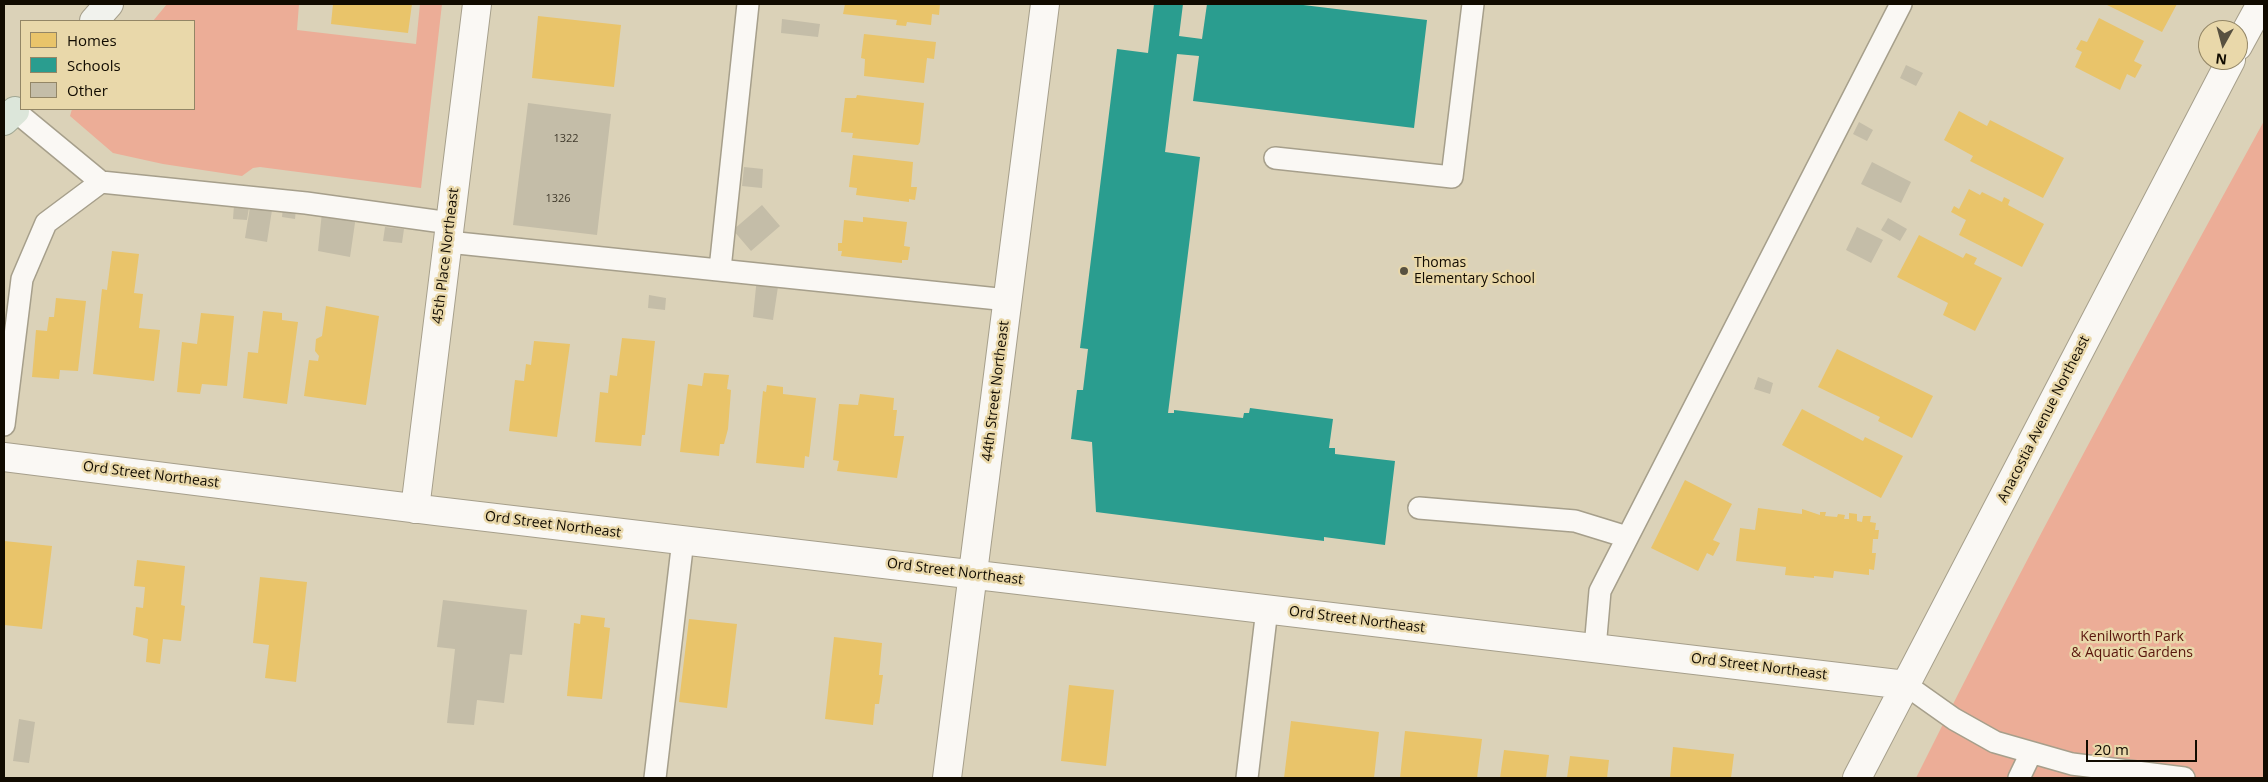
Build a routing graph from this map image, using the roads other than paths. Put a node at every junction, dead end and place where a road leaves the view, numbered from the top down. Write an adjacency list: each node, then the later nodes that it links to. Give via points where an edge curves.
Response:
1 (109, 4): 8 (main road)
2 (477, 4): 14 (street, 45th Place Northeast)
3 (748, 4): 15 (lane)
4 (1045, 4): 16 (street, 44th Street Northeast)
5 (1473, 4): 12 (lane, via 1452,177)
6 (1901, 4): 21 (lane)
7 (2261, 4): 9 (street)
8 (95, 20)
9 (2248, 28)
10 (2226, 70): 26 (street, Anacostia Avenue Northeast)
11 (11, 115): 13 (lane)
12 (1275, 158)
13 (101, 182): 14 (lane, via 306,204); 17 (lane, via 46,223 22,279)
14 (449, 232): 15 (lane); 20 (street, 45th Place Northeast)
15 (720, 269): 16 (lane)
16 (1008, 300): 23 (street, 44th Street Northeast)
17 (4, 425)
18 (4, 457): 20 (street, Ord Street Northeast)
19 (1419, 508): 21 (lane, via 1575,521)
20 (415, 509): 22 (street, Ord Street Northeast)
21 (1627, 537): 25 (lane, via 1600,591)
22 (683, 540): 23 (street, Ord Street Northeast); 28 (lane)
23 (973, 575): 24 (street, Ord Street Northeast); 29 (street, 44th Street Northeast)
24 (1267, 610): 25 (street, Ord Street Northeast); 30 (lane)
25 (1595, 648): 26 (street, Ord Street Northeast)
26 (1906, 685): 27 (lane, via 1954,719 1995,742); 31 (street, Anacostia Avenue Northeast)
27 (2031, 752): 32 (lane); 33 (lane, via 2072,764)
28 (655, 778)
29 (946, 778)
30 (1247, 778)
31 (1857, 778)
32 (2019, 778)
33 (2184, 778)

